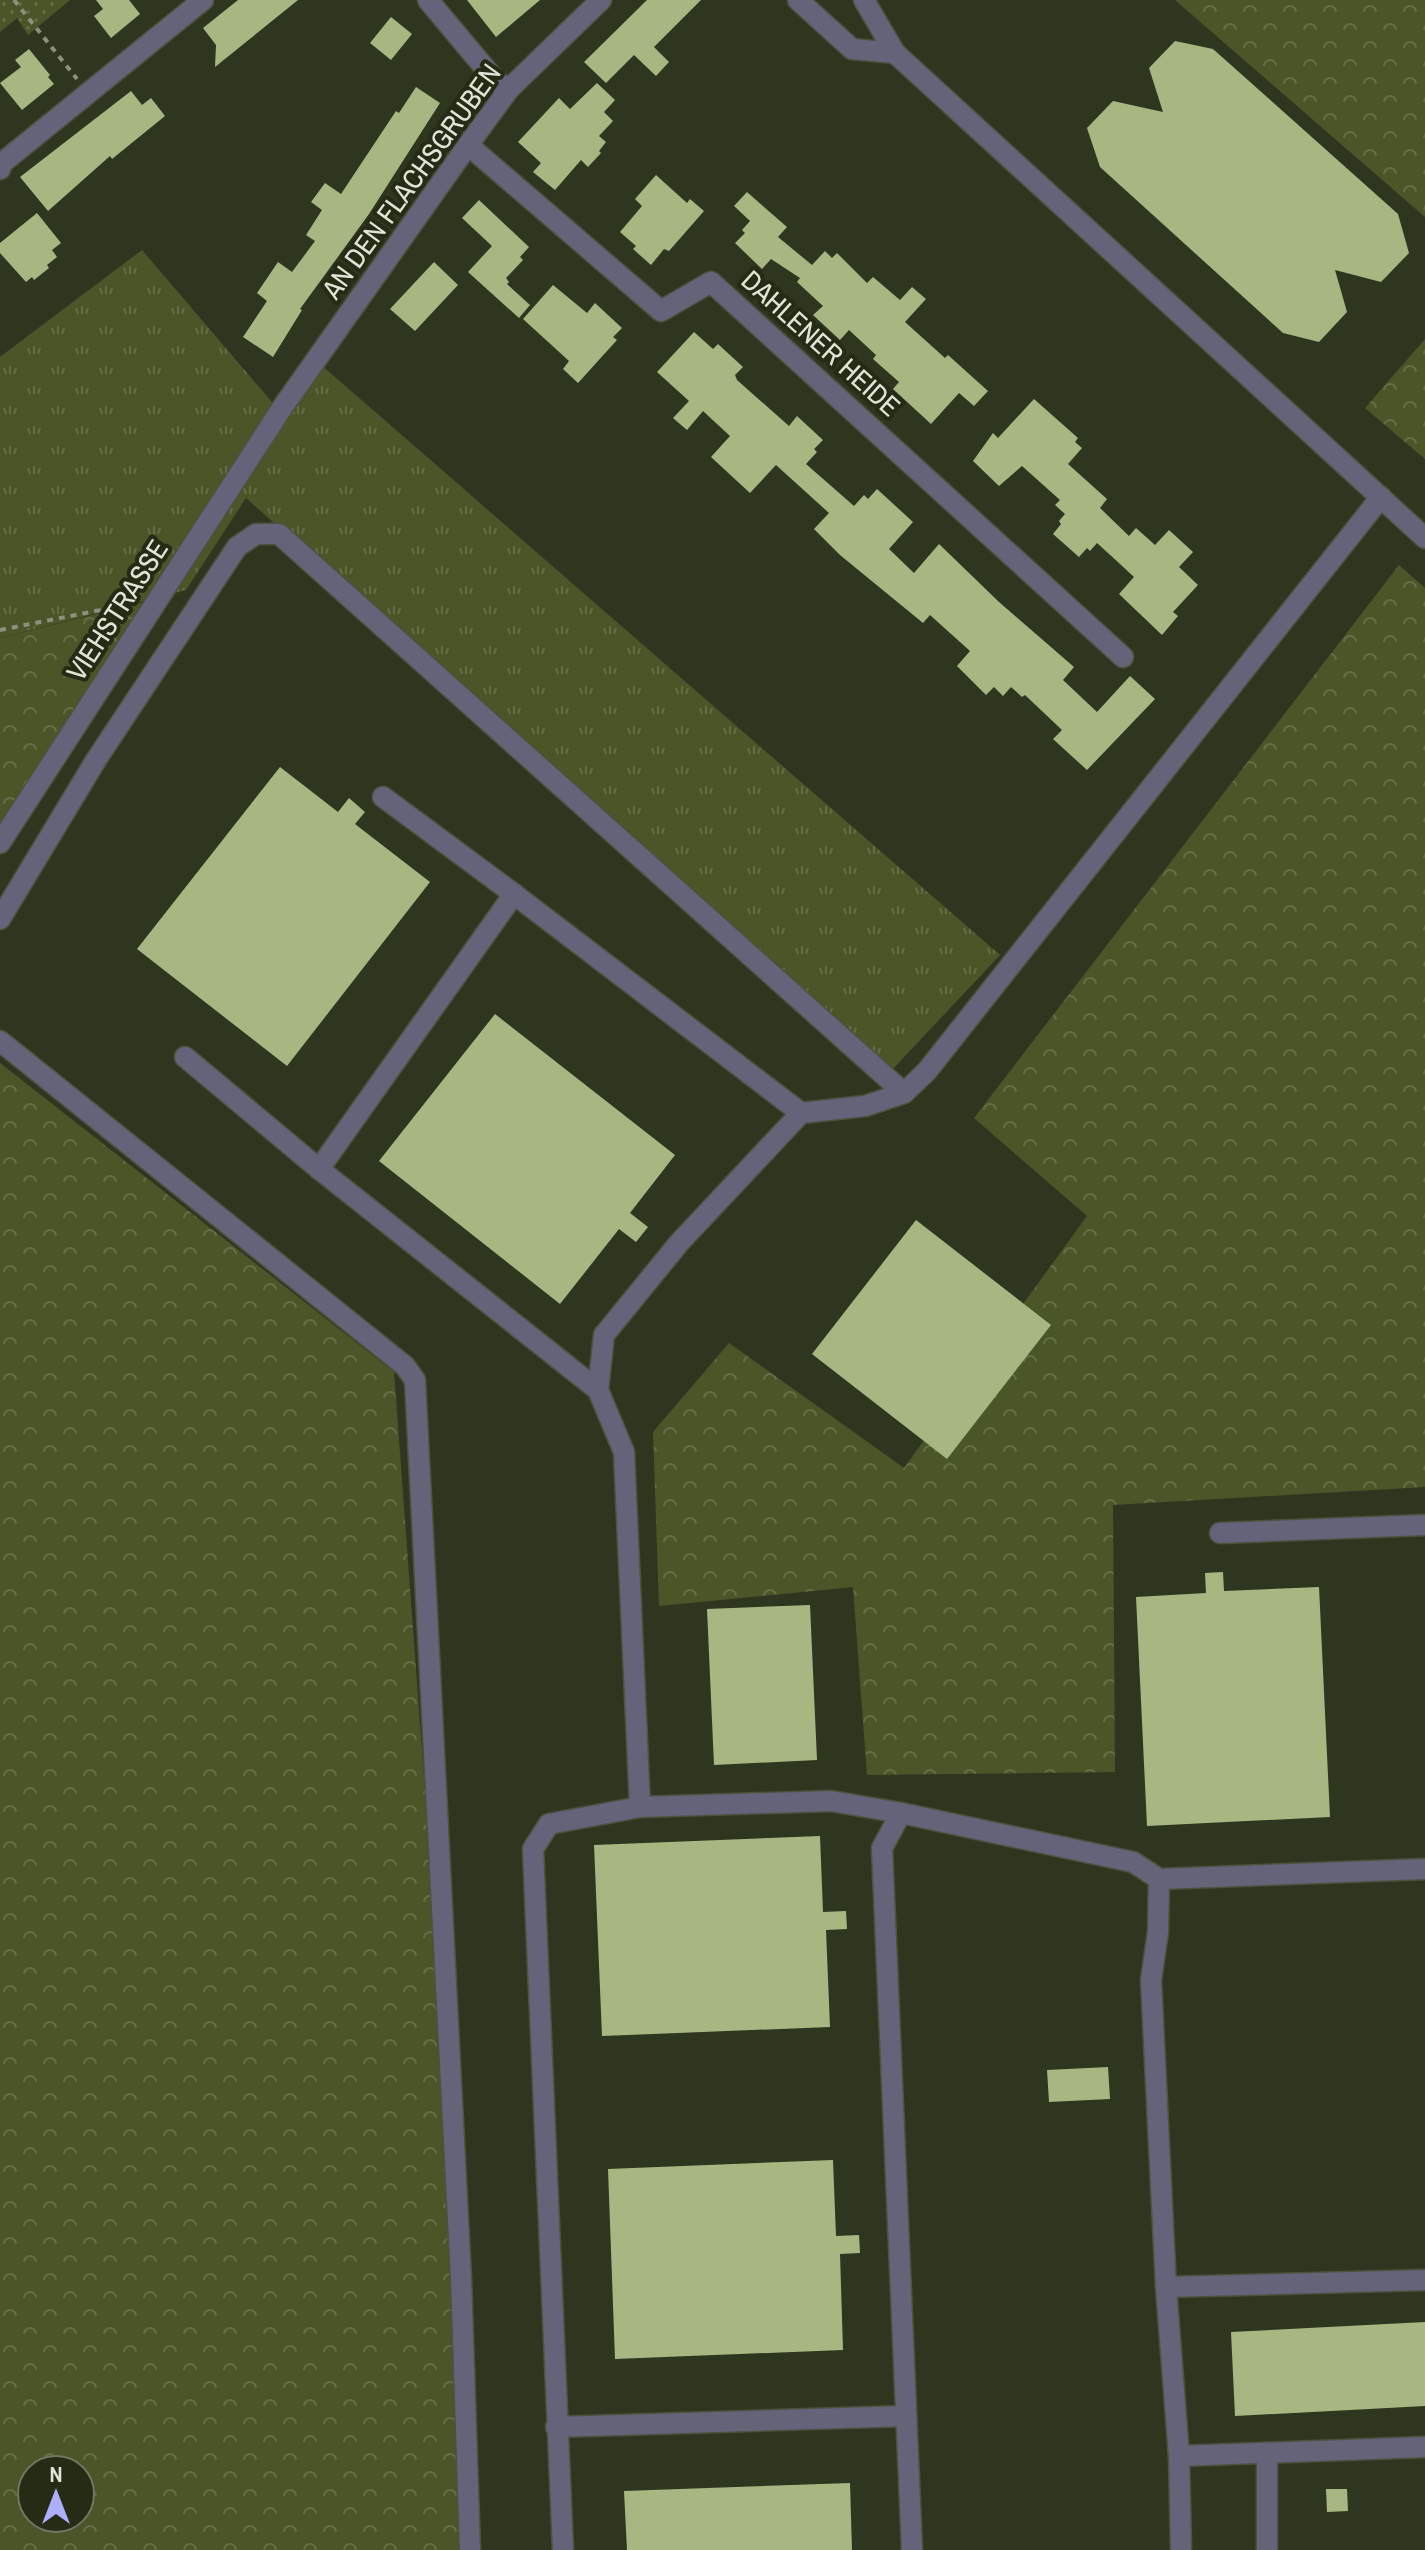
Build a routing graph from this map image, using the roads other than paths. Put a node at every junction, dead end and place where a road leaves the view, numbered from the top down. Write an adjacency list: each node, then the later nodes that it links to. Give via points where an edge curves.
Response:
1 (203, 0): 9 (street)
2 (428, 0): 7 (street, via 495,80)
3 (601, 0): 7 (street, AN DEN FLACHSGRUBEN)
4 (798, 0): 6 (street, via 852,49)
5 (864, 0): 6 (street)
6 (895, 53): 11 (street)
7 (509, 89): 8 (street, AN DEN FLACHSGRUBEN)
8 (468, 145): 10 (street, AN DEN FLACHSGRUBEN); 13 (street, DAHLENER HEIDE, via 661,311 711,282)
9 (0, 169)
10 (282, 408): 15 (street, VIEHSTRASSE)
11 (1381, 497): 12 (street); 20 (street, via 927,1071)
12 (1425, 538)
13 (1123, 657)
14 (383, 797): 16 (street)
15 (0, 843)
16 (514, 894): 21 (street); 22 (street)
17 (0, 919): 20 (street, via 96,760 237,547 256,534 279,534)
18 (0, 1041): 37 (street, via 405,1366 415,1380)
19 (185, 1057): 22 (street)
20 (904, 1093): 21 (street, via 865,1106)
21 (801, 1113): 23 (street, via 679,1243 604,1335)
22 (319, 1169): 23 (street)
23 (598, 1390): 26 (street, via 624,1452)
24 (1425, 1525): 25 (street)
25 (1220, 1533)
26 (640, 1807): 27 (street, via 831,1801); 33 (street, via 549,1824 533,1849)
27 (901, 1813): 29 (street, via 1133,1862); 32 (street, via 882,1848)
28 (1425, 1869): 29 (street)
29 (1159, 1879): 31 (street, via 1151,1980)
30 (1425, 2280): 31 (street)
31 (1166, 2287): 36 (street)
32 (906, 2416): 33 (street); 39 (street)
33 (556, 2427): 38 (street)
34 (1425, 2447): 35 (street)
35 (1267, 2455): 36 (street); 41 (street)
36 (1179, 2456): 40 (street)
37 (470, 2550)
38 (563, 2550)
39 (912, 2550)
40 (1181, 2550)
41 (1267, 2550)

